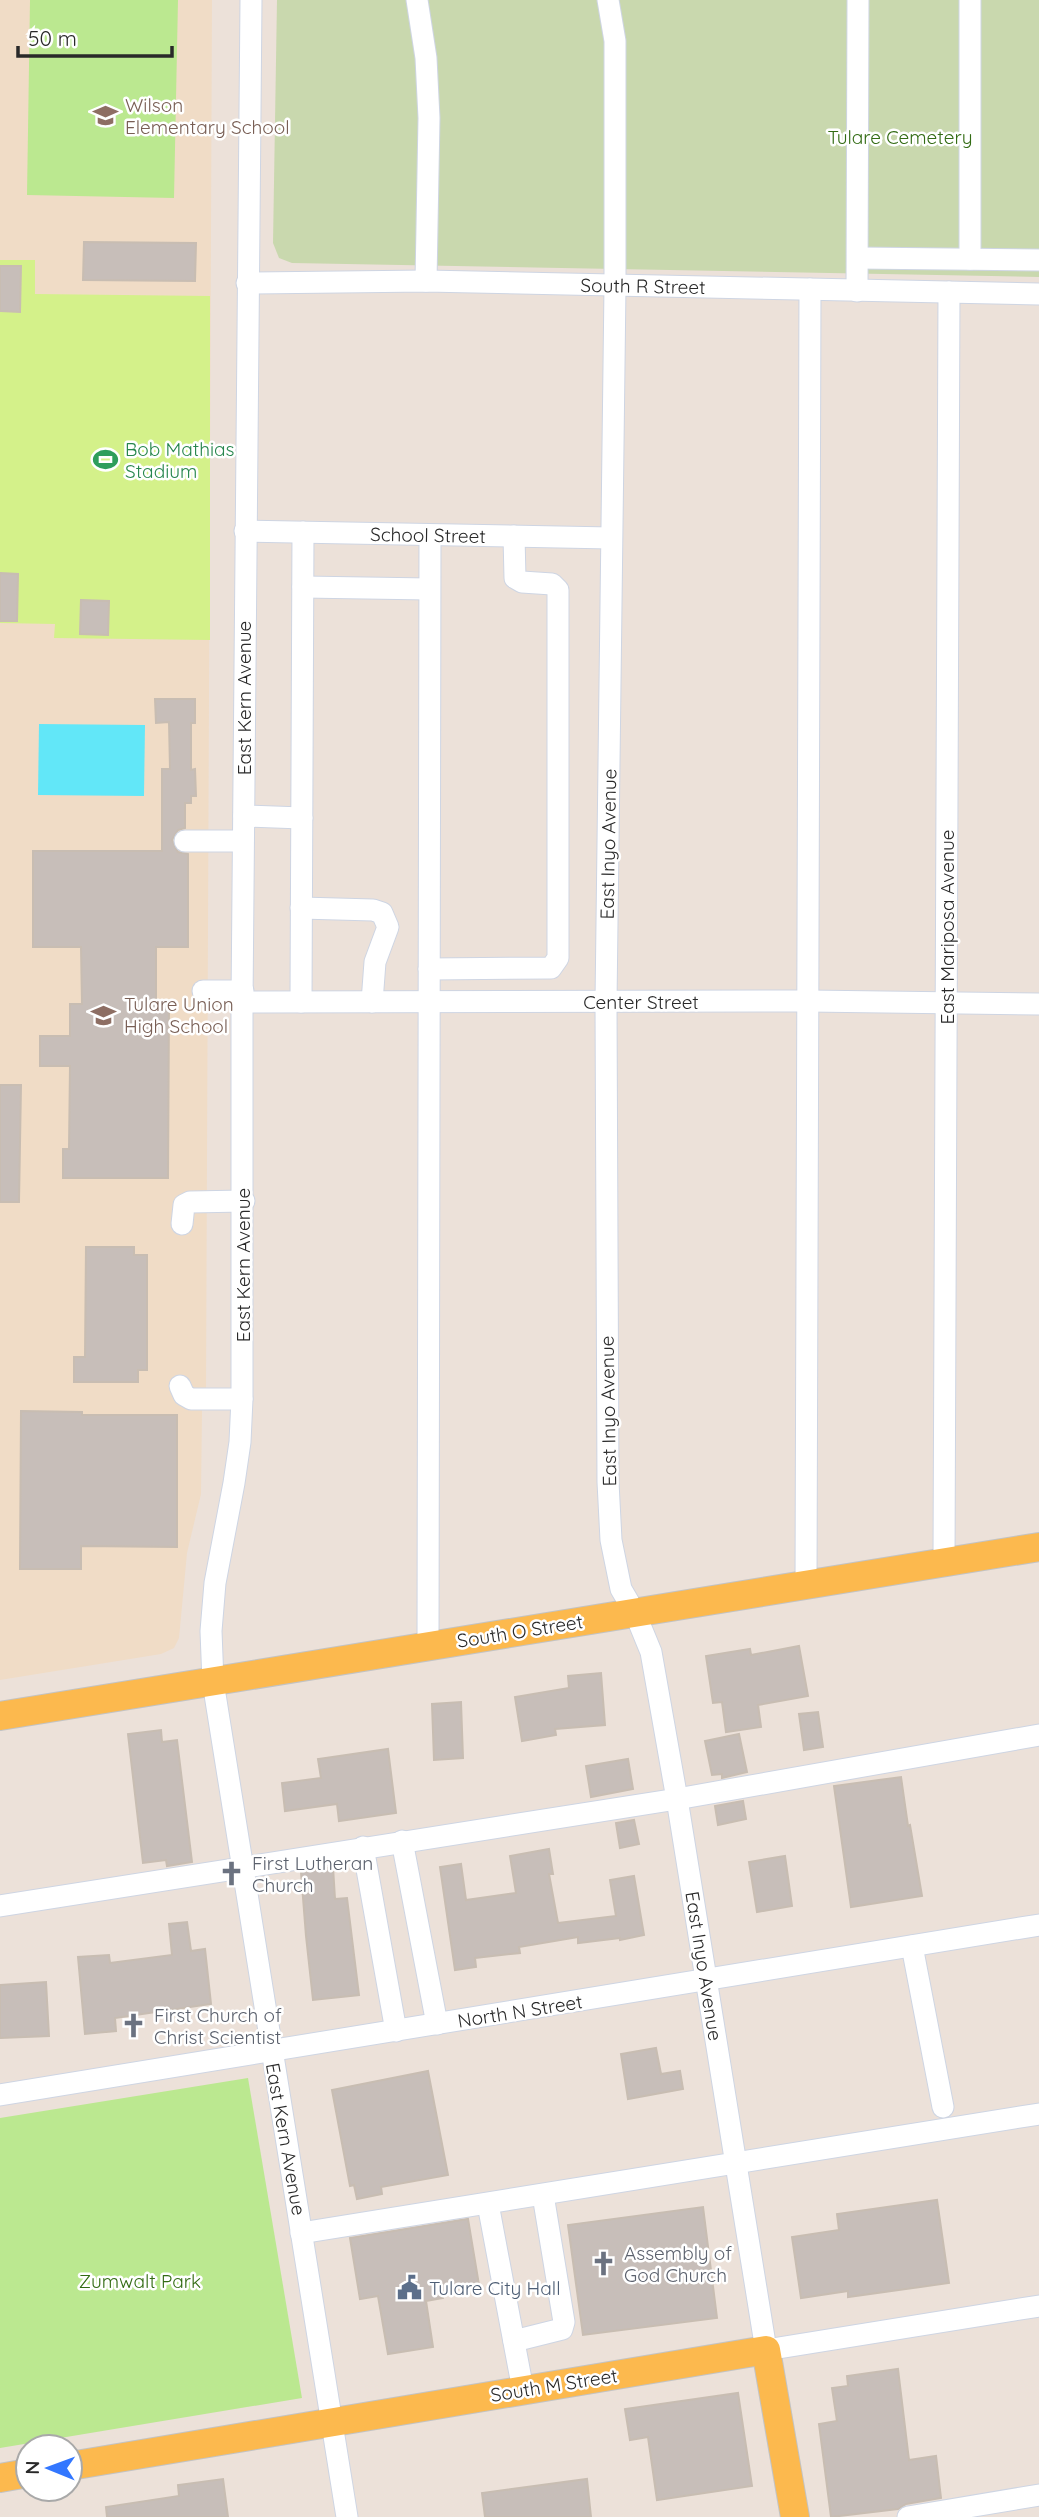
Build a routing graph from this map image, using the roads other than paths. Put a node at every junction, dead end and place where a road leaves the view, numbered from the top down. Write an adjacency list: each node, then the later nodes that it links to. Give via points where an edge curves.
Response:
1 (251, 0): 10 (street, East Kern Avenue)
2 (416, 0): 9 (street, via 426,58 429,118)
3 (608, 0): 11 (street, East Inyo Avenue, via 615,41)
4 (858, 0): 6 (street)
5 (970, 0): 7 (street)
6 (858, 258): 7 (street); 13 (street)
7 (970, 259): 8 (street)
8 (1039, 260)
9 (426, 281): 10 (street, South R Street); 11 (street, South R Street)
10 (247, 283): 16 (street, East Kern Avenue)
11 (615, 286): 12 (street, South R Street); 20 (street, East Inyo Avenue)
12 (810, 289): 13 (street, South R Street); 32 (street)
13 (857, 290): 14 (street, South R Street)
14 (949, 292): 15 (street, South R Street); 37 (street, East Mariposa Avenue)
15 (1039, 294)
16 (246, 531): 17 (street, School Street); 23 (street, East Kern Avenue)
17 (303, 532): 18 (street, School Street); 21 (street)
18 (430, 535): 19 (street, School Street); 22 (street)
19 (514, 536): 20 (street, School Street); 28 (street, via 515,578 552,583 558,590 558,958 551,968)
20 (611, 538): 38 (street, East Inyo Avenue)
21 (303, 587): 22 (street); 24 (street)
22 (429, 589): 29 (street)
23 (244, 816): 24 (street); 26 (street, East Kern Avenue)
24 (302, 818): 27 (street)
25 (185, 841): 26 (street)
26 (243, 841): 31 (street, East Kern Avenue)
27 (301, 908): 33 (street); 34 (street, via 382,913 388,927 375,962)
28 (512, 968): 29 (street); 36 (street)
29 (429, 969): 35 (street)
30 (203, 991): 31 (street, Center Street)
31 (242, 997): 33 (street, Center Street); 40 (street, East Kern Avenue)
32 (808, 1001): 37 (street, Center Street); 38 (street, Center Street); 46 (street)
33 (301, 1002): 34 (street, Center Street)
34 (372, 1002): 35 (street, Center Street)
35 (429, 1002): 36 (street, Center Street); 48 (street)
36 (513, 1002): 38 (street, Center Street)
37 (946, 1002): 39 (street, Center Street); 45 (street, East Mariposa Avenue)
38 (606, 1003): 47 (street, East Inyo Avenue, via 609,1505 621,1589)
39 (1039, 1004)
40 (244, 1201): 41 (street, via 190,1202 184,1205); 43 (street, East Kern Avenue)
41 (181, 1224)
42 (180, 1386): 43 (street, via 191,1399)
43 (242, 1399): 49 (street, East Kern Avenue, via 234,1483 215,1583)
44 (1039, 1547): 45 (main road, South O Street)
45 (944, 1560): 46 (main road, South O Street)
46 (806, 1586): 47 (main road, South O Street)
47 (635, 1613): 48 (main road, South O Street); 52 (street, East Inyo Avenue, via 651,1652)
48 (428, 1646): 49 (main road, South O Street)
49 (213, 1682): 50 (main road, South O Street); 55 (street, East Kern Avenue)
50 (0, 1716)
51 (1039, 1735): 52 (street)
52 (677, 1799): 53 (street); 59 (street, East Inyo Avenue)
53 (402, 1841): 54 (street); 60 (street)
54 (363, 1847): 55 (street); 61 (street)
55 (241, 1866): 56 (street); 62 (street, East Kern Avenue)
56 (0, 1906)
57 (1039, 1925): 58 (street, North N Street)
58 (912, 1946): 59 (street, North N Street); 64 (street)
59 (706, 1981): 60 (street, North N Street); 66 (street, East Inyo Avenue)
60 (437, 2024): 61 (street, North N Street)
61 (396, 2031): 62 (street, North N Street)
62 (271, 2051): 63 (street, North N Street); 69 (street, East Kern Avenue)
63 (0, 2095)
64 (943, 2107)
65 (1039, 2114): 66 (street)
66 (736, 2165): 67 (street); 72 (street, East Inyo Avenue)
67 (543, 2195): 68 (street); 71 (street, via 564,2322 562,2329)
68 (488, 2204): 69 (street); 71 (street)
69 (301, 2233): 74 (street, East Kern Avenue)
70 (1039, 2306): 72 (street, South M Street)
71 (514, 2341): 73 (street)
72 (766, 2350): 73 (main road, South M Street); 78 (main road, East Inyo Avenue)
73 (523, 2390): 74 (main road, South M Street)
74 (331, 2422): 75 (main road, South M Street); 77 (street, East Kern Avenue)
75 (84, 2464)
76 (1039, 2495): 79 (street)
77 (347, 2517)
78 (795, 2517)
79 (908, 2517)

